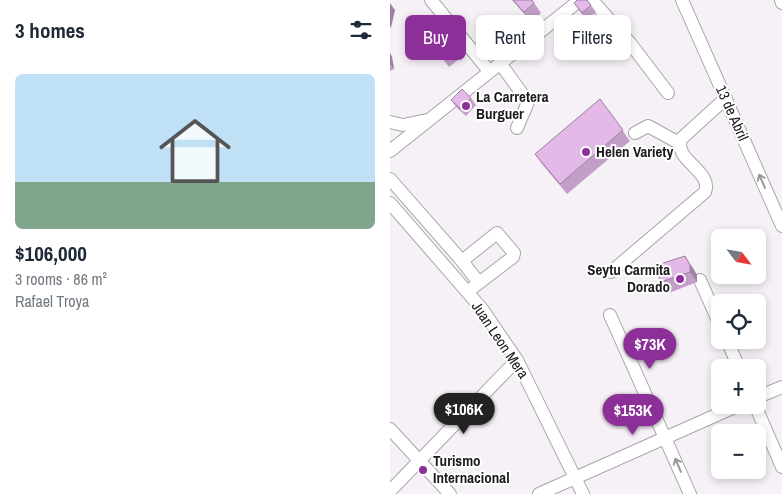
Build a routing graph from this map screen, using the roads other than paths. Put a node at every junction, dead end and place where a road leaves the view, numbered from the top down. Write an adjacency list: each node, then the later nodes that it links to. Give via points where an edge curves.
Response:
1 (431, 0): 8 (street)
2 (592, 0): 9 (street)
3 (682, 0): 10 (street, 13 de Abril)
4 (780, 0): 6 (street)
5 (571, 2): 7 (street)
6 (782, 4)
7 (500, 62): 8 (street); 13 (street, via 528,102)
8 (489, 71): 11 (street)
9 (668, 93)
10 (726, 98): 15 (street); 19 (street, 13 de Abril, one-way to 10)
11 (432, 118): 12 (street, via 403,125); 16 (street)
12 (390, 122)
13 (517, 128)
14 (635, 133): 15 (street, via 648,126)
15 (679, 143): 23 (street, via 705,180 705,192)
16 (390, 151)
17 (390, 179): 18 (street)
18 (405, 195): 20 (street); 22 (street)
19 (778, 203): 21 (street, 13 de Abril)
20 (391, 204): 26 (street, Juan Leon Mera)
21 (782, 226)
22 (462, 261): 25 (street); 25 (street, via 497,234 514,253)
23 (611, 272)
24 (700, 280): 27 (street)
25 (479, 283): 26 (street)
26 (467, 292): 29 (street, Juan Leon Mera)
27 (711, 305)
28 (610, 315): 35 (street)
29 (517, 360): 36 (street); 38 (street, Juan Leon Mera)
30 (782, 387): 31 (street)
31 (766, 394)
32 (717, 414): 35 (street)
33 (759, 414): 37 (street)
34 (390, 429): 36 (street)
35 (665, 436): 38 (street); 43 (street, one-way to 35)
36 (419, 462): 39 (street); 40 (street)
37 (782, 466)
38 (576, 476): 41 (street); 42 (street, Juan Leon Mera)
39 (390, 491)
40 (450, 494)
41 (539, 494)
42 (583, 494)
43 (690, 494)

